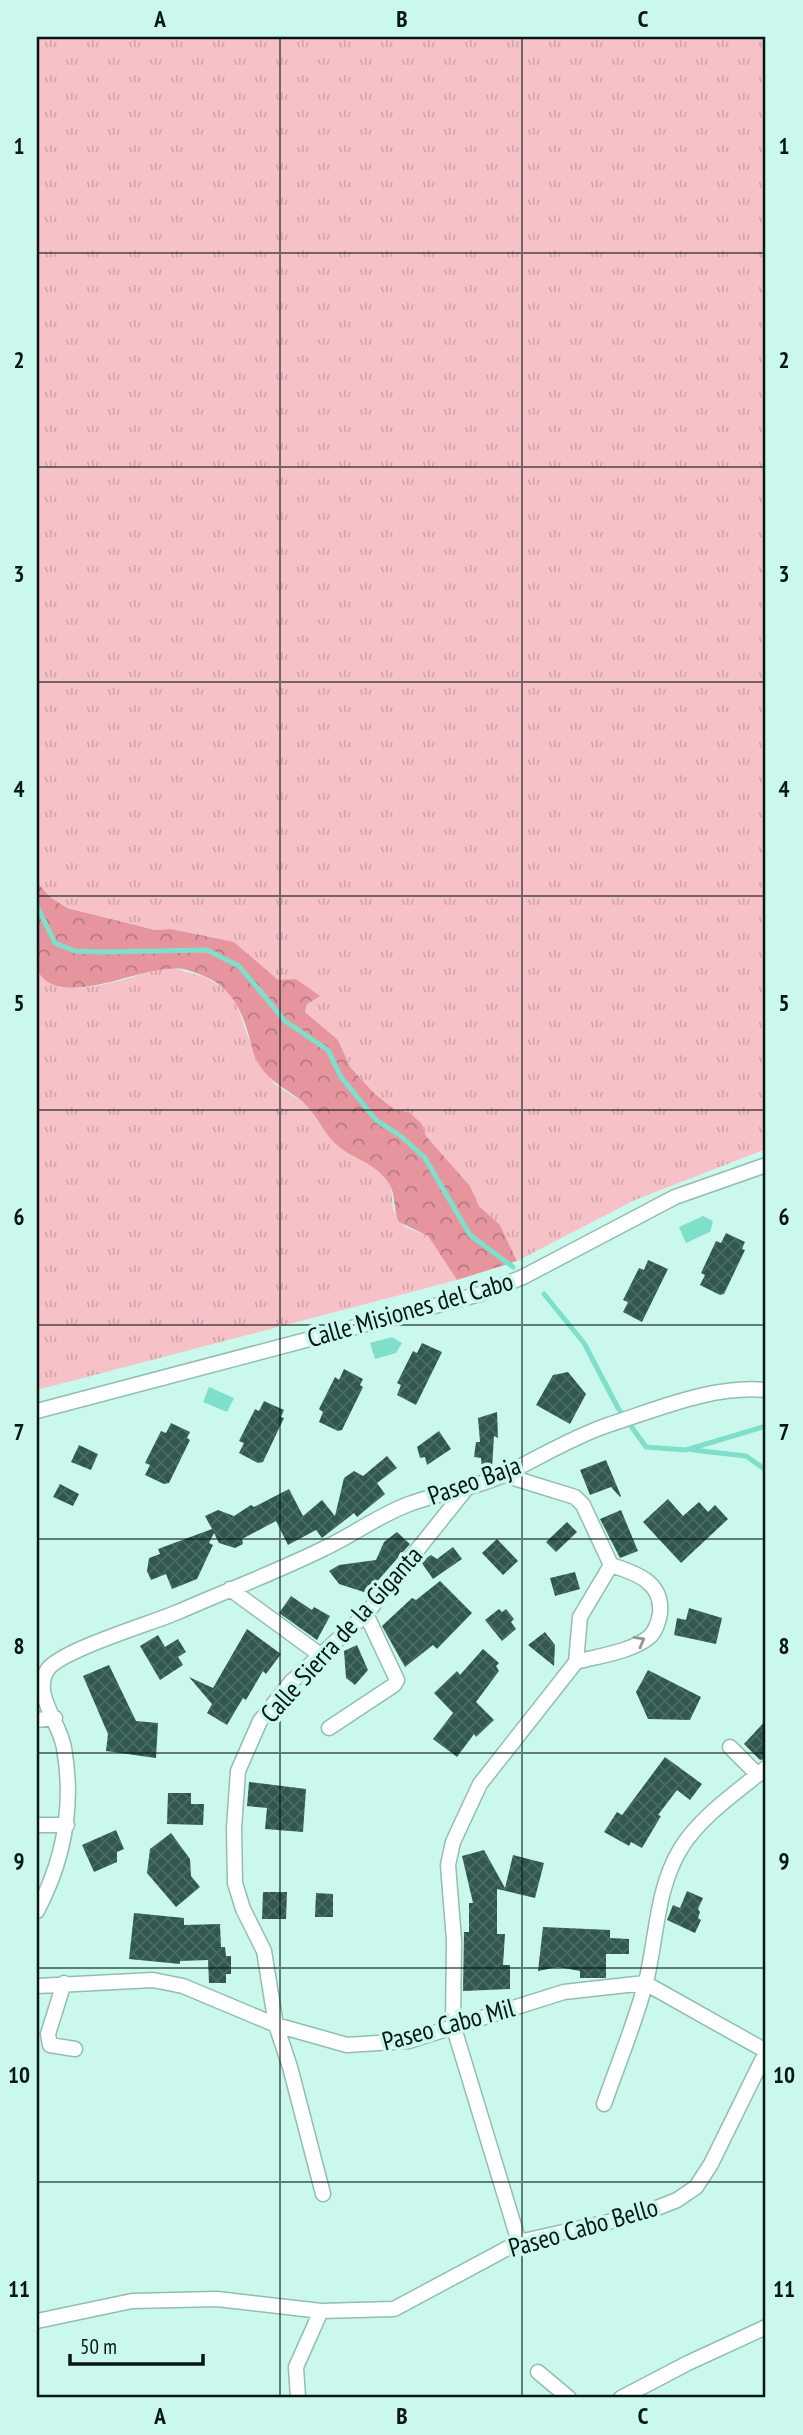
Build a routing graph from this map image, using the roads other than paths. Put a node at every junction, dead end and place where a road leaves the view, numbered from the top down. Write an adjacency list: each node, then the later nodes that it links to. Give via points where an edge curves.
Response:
1 (766, 1165): 3 (street, Calle Misiones del Cabo, via 675,1197 523,1278 480,1293)
2 (766, 1390): 4 (street, Paseo Baja, via 738,1388 704,1395 609,1425 569,1439)
3 (37, 1411)
4 (503, 1475): 5 (street, Paseo Baja); 6 (street, via 575,1497)
5 (466, 1489): 7 (street, Paseo Baja, via 411,1503 323,1550); 8 (street, Calle Sierra de la Giganta)
6 (611, 1564): 10 (street, via 580,1617); 10 (street, one-way to 6, via 633,1646 650,1637 659,1620 660,1605 652,1585)
7 (230, 1589): 9 (street); 11 (street, Paseo Baja, via 50,1666 42,1679 43,1693)
8 (366, 1614): 9 (street, Calle Sierra de la Giganta); 13 (street, via 397,1680)
9 (319, 1654): 22 (street, Calle Sierra de la Giganta, via 260,1721 238,1771 235,1884 264,1951)
10 (576, 1662): 23 (street, via 480,1784 453,1842 448,1887 454,1940)
11 (55, 1718): 12 (street); 17 (street, via 68,1770)
12 (37, 1720)
13 (329, 1728)
14 (730, 1747): 15 (street)
15 (762, 1771): 20 (street, via 700,1823 681,1848 668,1873)
16 (37, 1825): 17 (street)
17 (67, 1825): 18 (street, via 55,1871)
18 (37, 1911)
19 (64, 1983): 21 (street, Paseo Cabo Mil); 22 (street, Paseo Cabo Mil, via 153,1980 183,1986); 24 (street, via 48,2034 50,2045)
20 (645, 1983): 23 (street, Paseo Cabo Mil, via 564,1992); 25 (street); 26 (street)
21 (37, 1986)
22 (276, 2025): 23 (street, Paseo Cabo Mil, via 347,2045 409,2040); 27 (street, Calle Sierra de la Giganta)
23 (453, 2025): 28 (street)
24 (75, 2049)
25 (766, 2052): 28 (street, Paseo Cabo Bello, via 696,2187 639,2215)
26 (604, 2104)
27 (323, 2194)
28 (519, 2242): 29 (street, Paseo Cabo Bello, via 394,2309)
29 (321, 2311): 30 (street, Paseo Cabo Bello, via 218,2299 132,2301); 33 (street, via 296,2367)
30 (37, 2320)
31 (766, 2327): 35 (street)
32 (538, 2372): 34 (street)
33 (298, 2398)
34 (569, 2398)
35 (621, 2398)

